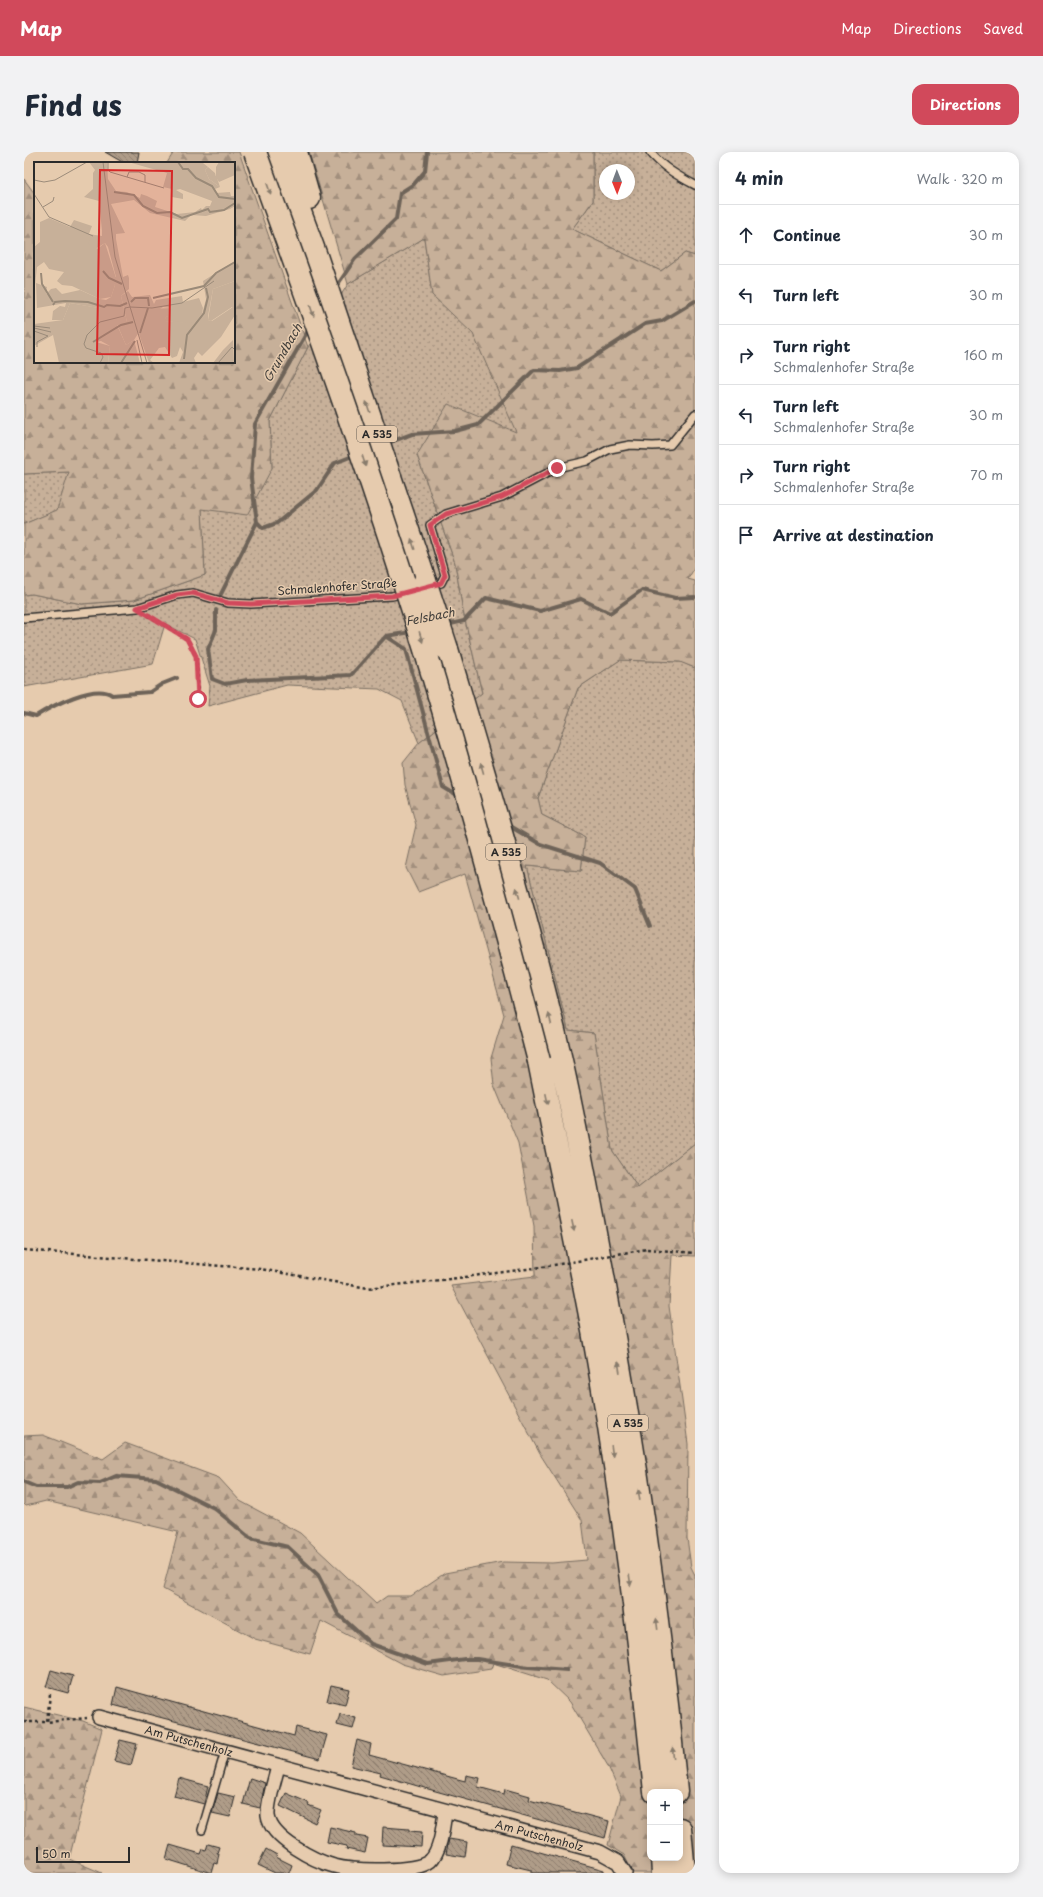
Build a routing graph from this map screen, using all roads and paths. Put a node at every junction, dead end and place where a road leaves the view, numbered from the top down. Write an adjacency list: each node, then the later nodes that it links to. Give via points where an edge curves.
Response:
1 (255, 152): 19 (highway, A 535, one-way to 19, bridge, via 357,440 424,646 497,898 539,1061 574,1232 608,1423 632,1591)
2 (278, 152): 6 (highway, A 535)
3 (296, 152): 6 (highway, via 327,253)
4 (650, 152): 5 (lane, via 657,161)
5 (695, 185)
6 (326, 287): 20 (highway, A 535, one-way to 6, bridge, via 653,1589 628,1422 560,1057 520,902 447,649)
7 (695, 414): 8 (lane, Schmalenhofer Straße, via 670,445 630,445 610,449 587,461 557,468 502,497 446,514 430,525 445,575 441,583 392,596 251,604 228,603 193,593 177,595)
8 (137, 608): 9 (lane, Schmalenhofer Straße); 10 (path, via 187,639 196,656)
9 (24, 618)
10 (198, 699)
11 (24, 1250): 12 (path, bridge, via 260,1269 368,1288 542,1267 647,1249)
12 (695, 1253)
13 (50, 1694): 16 (path)
14 (99, 1717): 16 (path); 17 (street, Am Putschenholz)
15 (24, 1722): 16 (path)
16 (47, 1722)
17 (225, 1751): 18 (street, Am Putschenholz); 22 (lane)
18 (278, 1766): 21 (street, Am Putschenholz); 21 (street, via 268,1817 275,1831 294,1848 334,1866 394,1870 430,1861 437,1849)
19 (655, 1789)
20 (676, 1789)
21 (445, 1812): 25 (street, Am Putschenholz, via 600,1852 618,1862)
22 (202, 1830)
23 (662, 1861): 26 (highway)
24 (683, 1861): 27 (highway)
25 (625, 1873)
26 (664, 1873)
27 (684, 1873)

